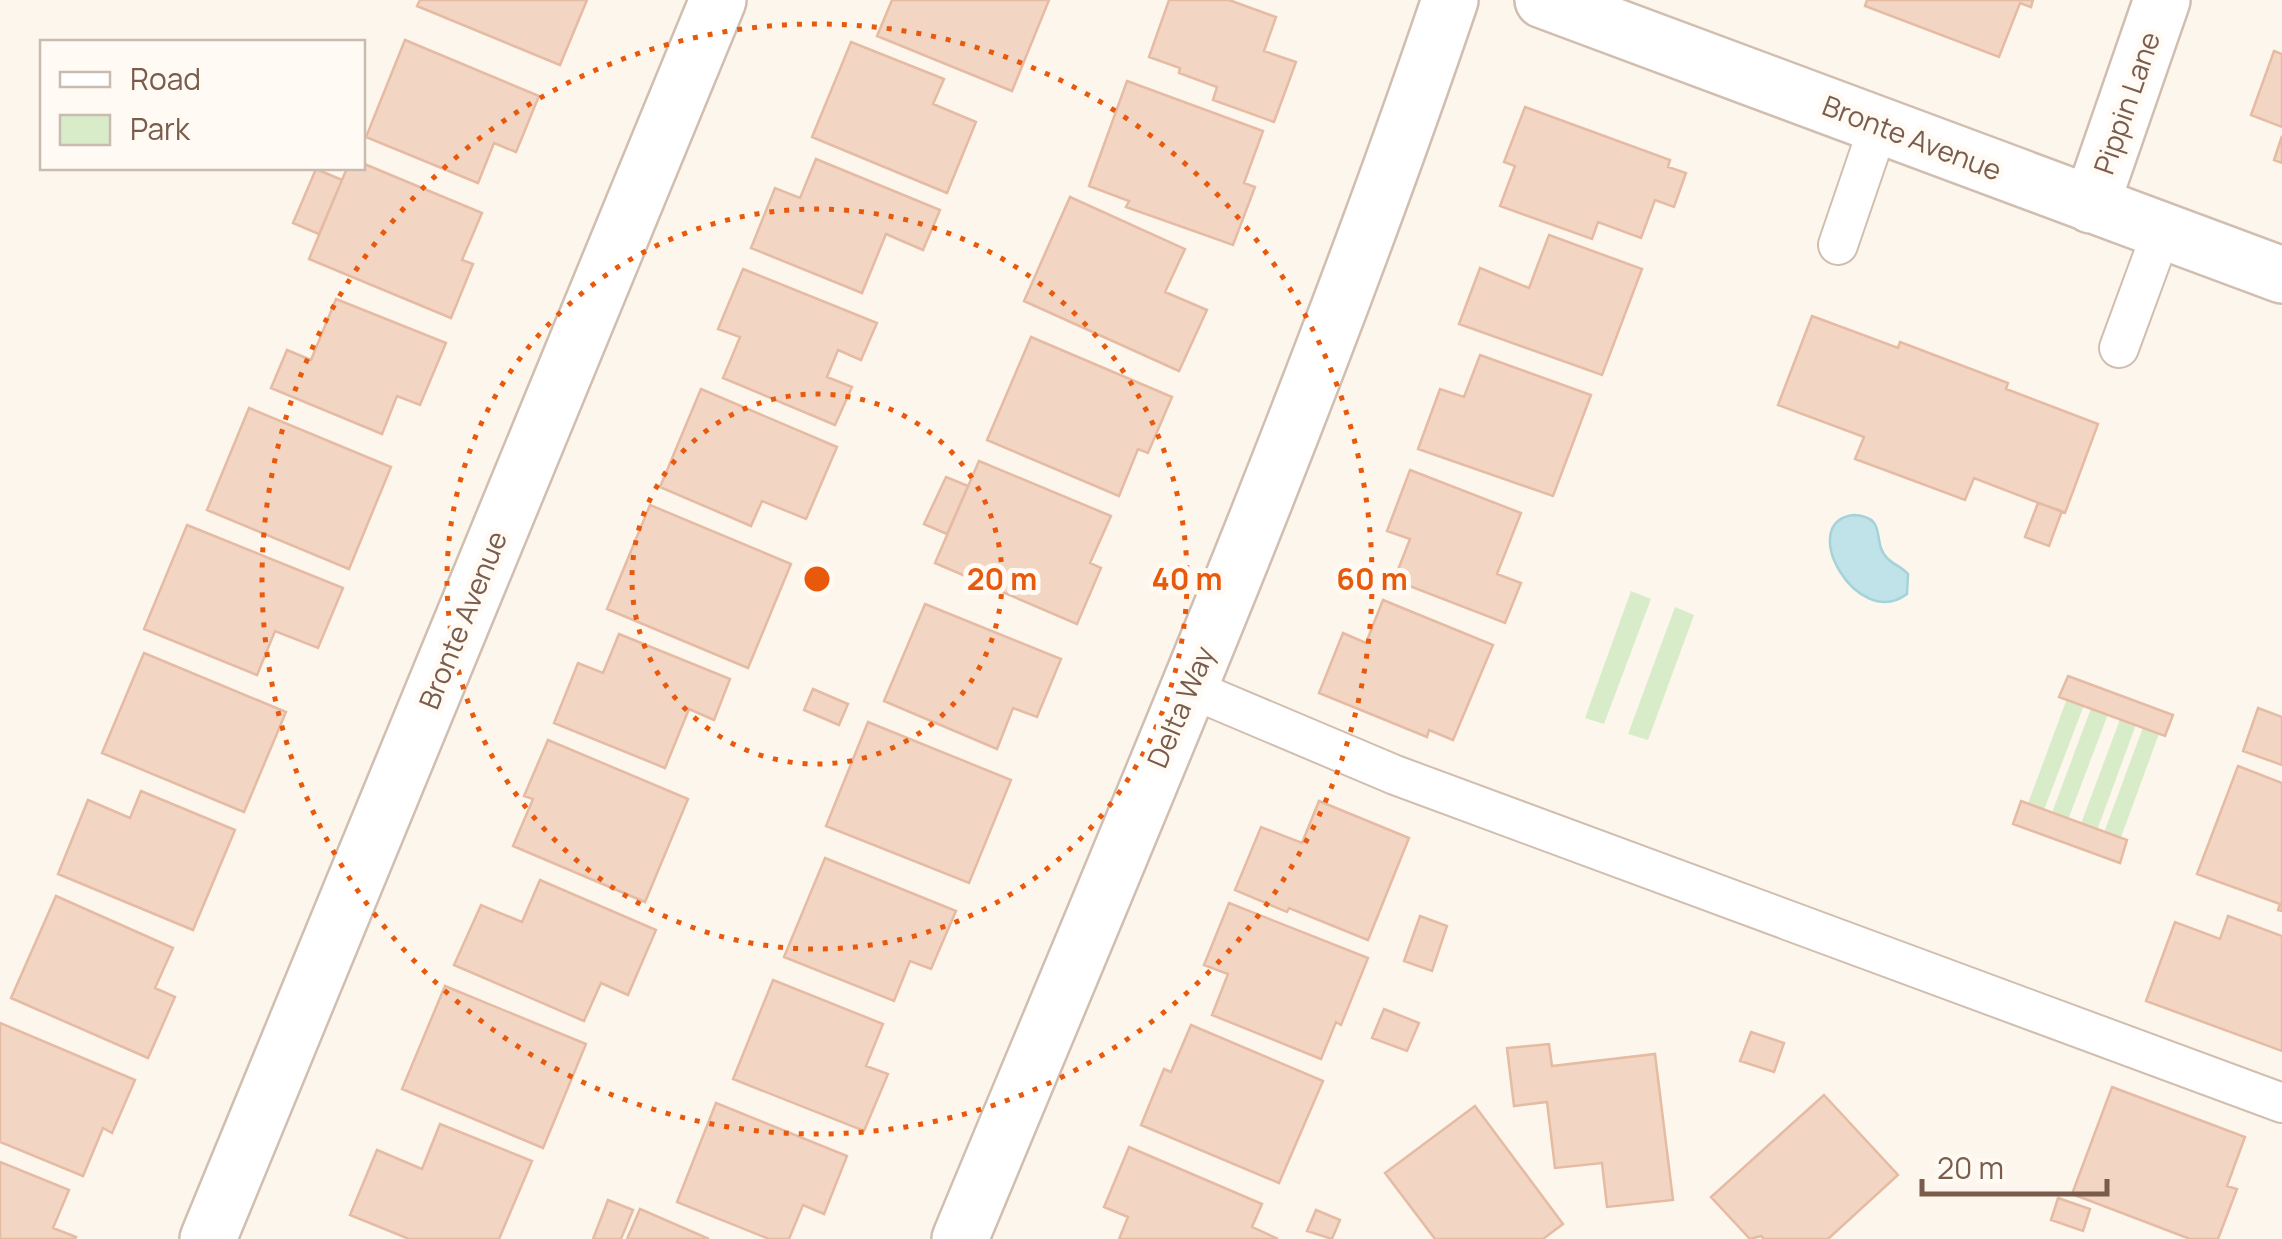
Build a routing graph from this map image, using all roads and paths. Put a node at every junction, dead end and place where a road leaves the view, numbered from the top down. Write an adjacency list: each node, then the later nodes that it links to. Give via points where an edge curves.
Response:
1 (718, 0): 13 (street, Bronte Avenue)
2 (1450, 0): 11 (street, Delta Way, via 1305,399)
3 (1543, 0): 5 (street, Bronte Avenue)
4 (2162, 0): 6 (street, Pippin Lane)
5 (1878, 125): 6 (street, Bronte Avenue); 8 (lane)
6 (2091, 205): 7 (street, Bronte Avenue)
7 (2162, 231): 9 (street, Bronte Avenue); 10 (lane)
8 (1838, 245)
9 (2282, 275)
10 (2120, 348)
11 (1188, 688): 12 (lane, via 1395,775); 14 (street, Delta Way)
12 (2282, 1103)
13 (208, 1239)
14 (960, 1239)

